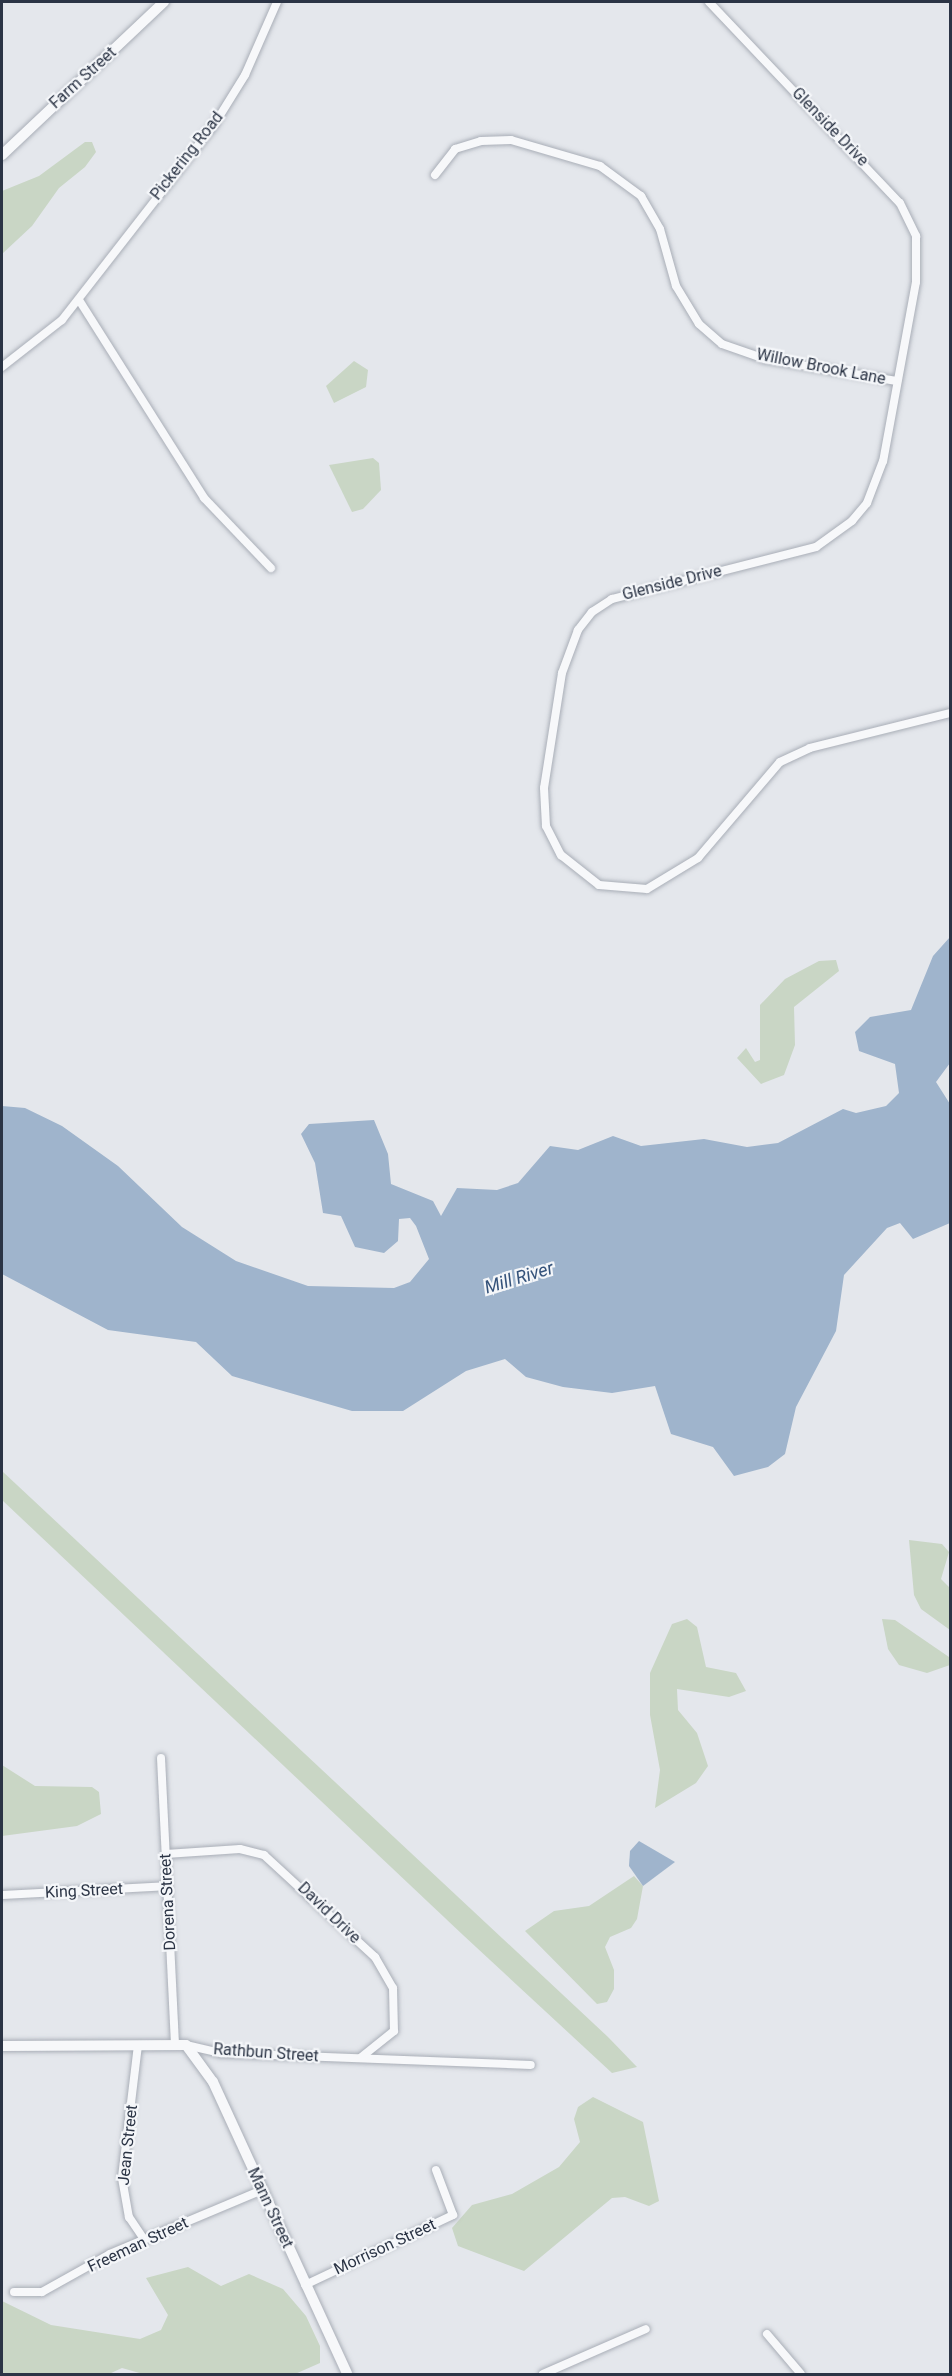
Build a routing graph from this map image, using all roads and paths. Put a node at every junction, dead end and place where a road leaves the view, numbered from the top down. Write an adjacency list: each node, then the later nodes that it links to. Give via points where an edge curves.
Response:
1 (164, 2): 4 (street, Farm Street)
2 (277, 2): 6 (street, Pickering Road, via 232,99)
3 (710, 2): 8 (street, Glenside Drive, via 909,217 918,252)
4 (2, 155)
5 (435, 175): 8 (street, Willow Brook Lane, via 455,149 481,141 511,140 600,166 641,196 660,229 676,286 699,324 722,344 765,359)
6 (79, 300): 7 (street, Pickering Road, via 49,332); 9 (street, via 204,498)
7 (2, 367)
8 (897, 381): 10 (street, Glenside Drive, via 877,485 837,534 787,555 612,599 592,612 578,630 562,674 544,788 546,825 561,855 599,885 647,889 698,858 780,762 810,748)
9 (271, 568)
10 (951, 712)
11 (161, 1758): 12 (street, Dorena Street)
12 (165, 1854): 13 (street, Dorena Street); 18 (street, David Drive, via 240,1849 264,1855 375,1957 393,1988 394,2031)
13 (166, 1886): 14 (street, King Street); 16 (street, Dorena Street)
14 (2, 1895)
15 (138, 2045): 16 (street, Rathbun Street); 17 (street, Rathbun Street); 22 (street, Jean Street, via 122,2178 129,2217)
16 (181, 2045): 18 (street, Rathbun Street, via 220,2053); 21 (street, Mann Street, via 213,2082)
17 (2, 2046)
18 (360, 2058): 19 (street, Rathbun Street)
19 (531, 2065)
20 (436, 2170): 23 (street, Morrison Street, via 453,2215)
21 (262, 2190): 22 (street, Freeman Street); 23 (street, Mann Street)
22 (144, 2239): 24 (street, Freeman Street, via 42,2292)
23 (306, 2284): 27 (street, Mann Street)
24 (14, 2292)
25 (646, 2329): 28 (street)
26 (767, 2334): 29 (street)
27 (347, 2374)
28 (543, 2374)
29 (801, 2374)

